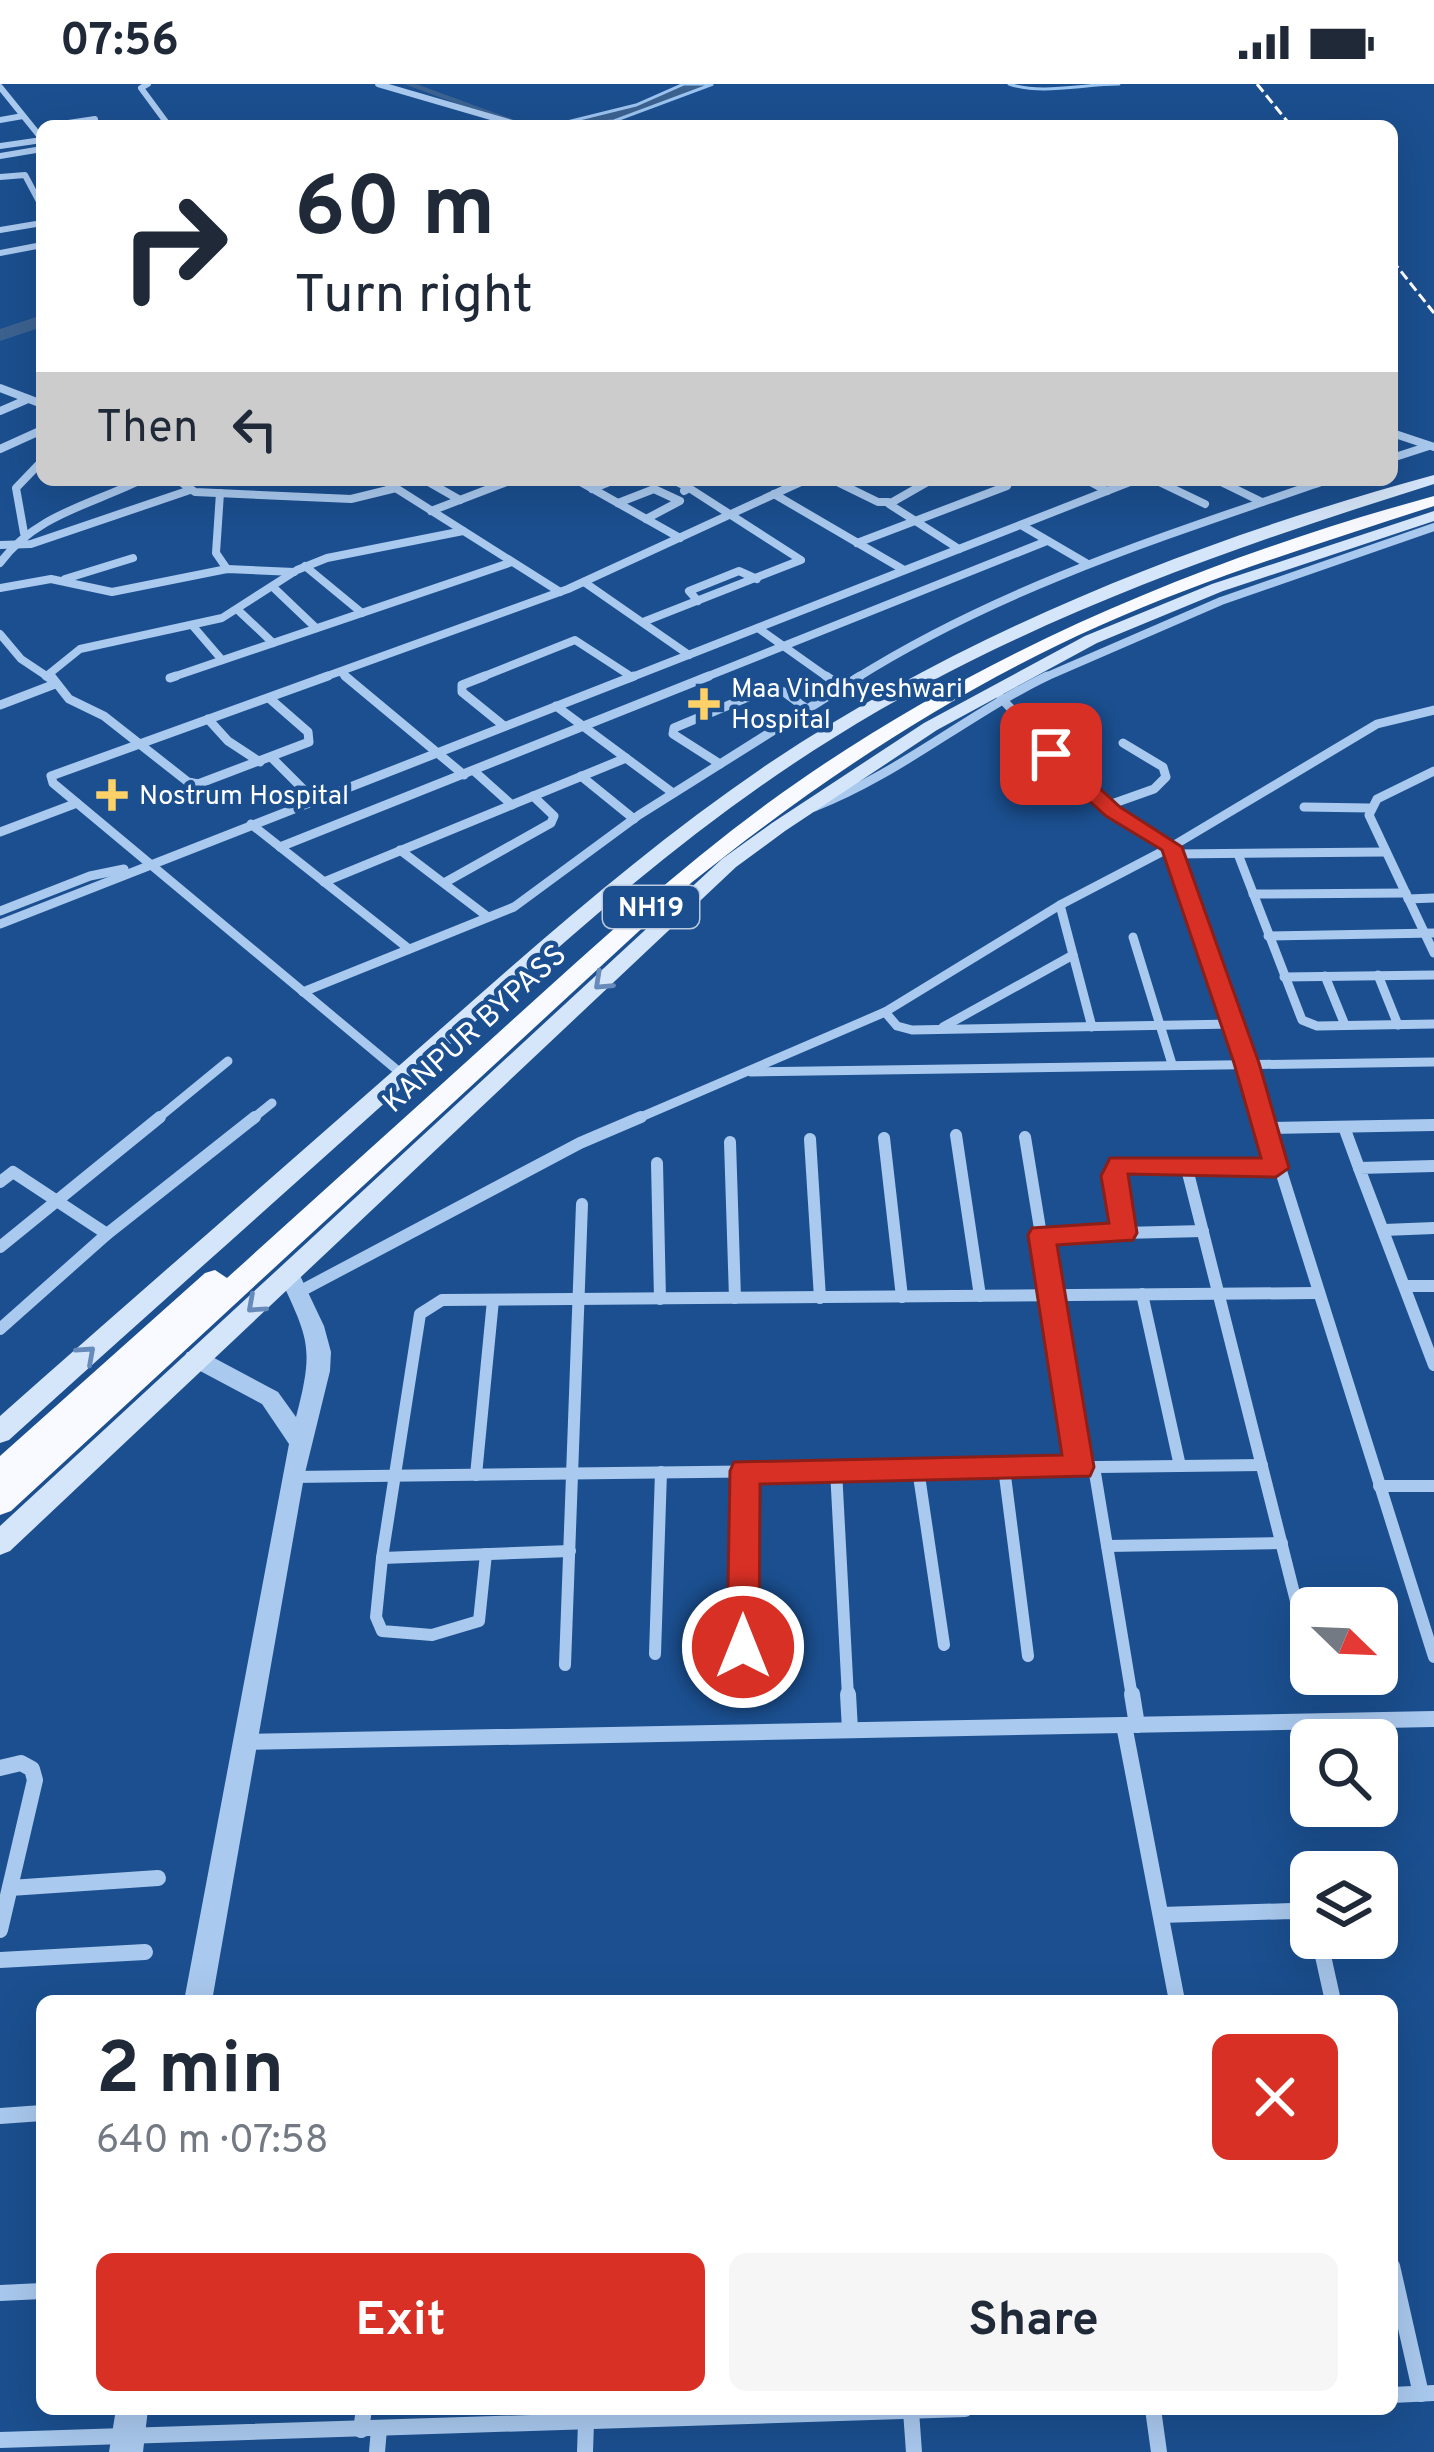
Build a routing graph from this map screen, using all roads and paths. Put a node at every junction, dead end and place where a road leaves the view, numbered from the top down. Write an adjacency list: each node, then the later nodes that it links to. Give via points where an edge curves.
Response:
1 (148, 84): 11 (street, via 141,88)
2 (378, 84): 7 (street)
3 (0, 87): 4 (street)
4 (10, 100): 5 (street); 6 (street)
5 (0, 101)
6 (23, 116): 9 (street); 14 (street)
7 (478, 116): 12 (street); 13 (street)
8 (95, 119): 10 (street)
9 (0, 120)
10 (88, 120)
11 (165, 120)
12 (470, 120)
13 (500, 120)
14 (36, 124)
15 (36, 141): 16 (street)
16 (0, 146)
17 (36, 150): 18 (street)
18 (0, 156)
19 (0, 177): 20 (street, via 25,175)
20 (36, 196)
21 (36, 224): 22 (street)
22 (0, 230)
23 (36, 246): 24 (street)
24 (0, 254)
25 (0, 388): 26 (street)
26 (28, 399): 27 (street); 28 (street)
27 (36, 402)
28 (0, 411)
29 (36, 433): 32 (street)
30 (1398, 435): 31 (street)
31 (1431, 446): 33 (street)
32 (0, 449)
33 (1398, 456)
34 (36, 467): 80 (street, via 16,488)
35 (1434, 479): 187 (main road, via 1060,610 847,722 673,840)
36 (125, 486): 80 (street)
37 (185, 486): 60 (street)
38 (384, 486): 63 (street, via 351,499)
39 (395, 486): 72 (street)
40 (436, 486): 66 (street)
41 (486, 486): 56 (street)
42 (496, 486): 56 (street)
43 (587, 486): 58 (street)
44 (599, 486): 58 (street)
45 (685, 486): 57 (street)
46 (789, 486): 64 (street)
47 (845, 486): 68 (street)
48 (919, 486): 68 (street)
49 (1007, 486): 76 (street)
50 (1098, 486): 61 (street)
51 (1120, 486): 61 (street)
52 (1168, 486): 71 (street)
53 (1229, 486): 69 (street)
54 (1294, 486): 59 (street)
55 (1309, 486): 59 (street)
56 (490, 488): 66 (street)
57 (689, 488): 65 (street); 73 (street)
58 (592, 489): 70 (street)
59 (1300, 489): 69 (street)
60 (190, 490): 63 (street); 84 (street, via 32,544)
61 (1107, 491): 77 (street)
62 (1434, 492): 240 (highway, KANPUR BYPASS / NH19, via 1076,619 955,677 758,800 653,883)
63 (220, 493): 90 (street, via 216,553)
64 (774, 494): 73 (street); 83 (street)
65 (671, 496): 70 (street, via 654,489); 75 (street, via 680,503)
66 (460, 500): 72 (street)
67 (1434, 501): 247 (highway, KANPUR BYPASS / NH19, via 1089,624 860,748 769,810 682,878)
68 (888, 502): 76 (street)
69 (1262, 502): 88 (street)
70 (618, 503): 75 (street)
71 (1205, 504)
72 (431, 511): 79 (street)
73 (733, 513): 81 (street); 100 (street, via 801,560 757,579 739,572 713,580 689,591 698,601)
74 (1434, 516): 144 (main road, via 1145,616 1022,674)
75 (646, 519): 81 (street)
76 (914, 521): 83 (street); 85 (street)
77 (1021, 525): 82 (street); 85 (street)
78 (1434, 527): 117 (street, via 1239,592)
79 (464, 531): 87 (street); 91 (street)
80 (24, 533): 84 (street)
81 (680, 538): 94 (street)
82 (1047, 541): 88 (street); 106 (street)
83 (857, 543): 92 (street)
84 (6, 545): 89 (street)
85 (959, 549): 92 (street)
86 (133, 558): 93 (street)
87 (512, 562): 97 (street); 99 (street)
88 (1087, 563): 115 (street, via 922,636)
89 (0, 566): 95 (street)
90 (227, 569): 91 (street); 93 (street, via 126,591)
91 (300, 569): 96 (street); 99 (street)
92 (904, 570): 103 (street)
93 (62, 580): 95 (street)
94 (584, 582): 97 (street); 100 (street)
95 (3, 587)
96 (274, 588): 98 (street); 102 (street)
97 (560, 592): 111 (street)
98 (239, 611): 101 (street); 105 (street)
99 (362, 613): 102 (street)
100 (643, 622): 109 (street)
101 (192, 625): 110 (street); 114 (street, via 76,652 52,667)
102 (316, 628): 105 (street)
103 (758, 628): 106 (street); 109 (street)
104 (0, 634): 107 (street)
105 (273, 643): 110 (street)
106 (784, 646): 115 (street); 124 (street)
107 (14, 651): 108 (street); 114 (street)
108 (0, 654)
109 (689, 655): 112 (street)
110 (223, 660): 113 (street)
111 (342, 673): 116 (street); 129 (street)
112 (632, 677): 119 (street); 123 (street, via 575,640 462,685)
113 (170, 678)
114 (53, 681): 118 (street); 127 (street)
115 (842, 687): 120 (street)
116 (269, 698): 122 (street); 125 (street)
117 (1001, 698): 141 (street); 144 (street, via 856,788)
118 (0, 705)
119 (556, 706): 123 (street); 124 (street)
120 (807, 709): 132 (street); 132 (street, via 767,689 674,728)
121 (1434, 710): 150 (street, via 1377,724)
122 (208, 719): 127 (street); 131 (street, via 228,741)
123 (504, 726): 129 (street)
124 (585, 728): 130 (street); 134 (street)
125 (312, 738): 128 (street); 131 (street)
126 (1123, 743): 141 (street, via 1166,777)
127 (136, 744): 131 (street, via 198,784); 139 (street, via 51,776)
128 (324, 749)
129 (436, 753): 134 (street); 138 (street)
130 (626, 758): 135 (street); 136 (street)
131 (266, 760): 138 (street)
132 (719, 764): 136 (street)
133 (1434, 771): 143 (street)
134 (469, 773): 140 (street); 148 (street)
135 (581, 776): 137 (street); 145 (street)
136 (673, 794): 145 (street)
137 (533, 796): 140 (street); 155 (street, via 554,816 550,823)
138 (314, 800): 146 (street)
139 (77, 803): 147 (street); 153 (street)
140 (512, 805): 149 (street)
141 (1106, 806): 150 (street)
142 (1304, 807): 143 (street)
143 (1369, 808): 151 (street)
144 (800, 811): 212 (main road, one-way to 212, via 729,863)
145 (634, 819): 161 (street, via 514,907)
146 (251, 824): 148 (street); 153 (street)
147 (0, 832)
148 (280, 847): 154 (street)
149 (400, 850): 154 (street); 155 (street)
150 (1173, 851): 152 (street); 159 (street); 175 (street)
151 (1386, 852): 152 (street); 157 (street)
152 (1238, 854): 156 (street)
153 (149, 864): 160 (street, via 89,876); 162 (street); 173 (street)
154 (324, 882): 166 (street)
155 (444, 883): 161 (street)
156 (1253, 894): 157 (street); 164 (street)
157 (1407, 896): 158 (street); 163 (street)
158 (1434, 898)
159 (1060, 905): 168 (street); 174 (street)
160 (0, 911)
161 (488, 917): 166 (street)
162 (0, 924)
163 (1429, 933): 164 (street); 167 (street)
164 (1268, 936): 172 (street)
165 (1133, 937): 179 (street)
166 (409, 949): 173 (street)
167 (1434, 953)
168 (1073, 955): 180 (street); 181 (street)
169 (1434, 975): 171 (street)
170 (1325, 976): 171 (street); 172 (street); 178 (street)
171 (1378, 976): 176 (street)
172 (1284, 977): 178 (street, via 1302,1020)
173 (303, 992): 187 (street)
174 (885, 1012): 181 (street, via 903,1029); 186 (street)
175 (1233, 1024): 179 (street); 184 (street)
176 (1398, 1024): 177 (street); 178 (street)
177 (1434, 1024)
178 (1345, 1025)
179 (1160, 1026): 180 (street); 185 (street)
180 (1092, 1027): 181 (street)
181 (939, 1030)
182 (228, 1061): 203 (street)
183 (1434, 1062): 184 (street)
184 (1246, 1063): 185 (street); 191 (street)
185 (1172, 1064): 186 (street)
186 (741, 1072): 212 (street)
187 (403, 1075): 230 (main road, one-way to 187)
188 (272, 1103): 209 (street)
189 (1434, 1125): 190 (street)
190 (1344, 1127): 191 (street); 201 (street)
191 (1264, 1128): 200 (street)
192 (956, 1135): 219 (street)
193 (1025, 1137): 210 (street)
194 (810, 1138): 222 (street)
195 (884, 1138): 220 (street)
196 (730, 1142): 221 (street)
197 (657, 1163): 223 (street)
198 (1186, 1165): 200 (street); 207 (street); 208 (street, via 1115,1169)
199 (1434, 1166): 201 (street)
200 (1276, 1168): 215 (street)
201 (1358, 1168): 206 (street)
202 (0, 1182): 203 (street, via 13,1172)
203 (54, 1200): 209 (street); 211 (street)
204 (582, 1204): 225 (street)
205 (1434, 1228): 206 (street)
206 (1384, 1230): 213 (street)
207 (1202, 1231): 208 (street); 217 (street)
208 (1124, 1233): 210 (street)
209 (107, 1234): 226 (street)
210 (1042, 1235): 218 (street)
211 (0, 1247)
212 (293, 1283): 228 (main road, one-way to 228); 231 (street, via 320,1352)
213 (1405, 1286): 214 (street); 227 (street)
214 (1434, 1286)
215 (1317, 1293): 217 (street); 245 (street)
216 (1142, 1294): 217 (street); 218 (street); 233 (street)
217 (1218, 1294): 232 (street)
218 (1051, 1295): 219 (street); 234 (street)
219 (980, 1296): 220 (street)
220 (902, 1297): 222 (street)
221 (735, 1298): 222 (street); 223 (street)
222 (820, 1298)
223 (660, 1299): 225 (street)
224 (493, 1300): 225 (street); 242 (street); 243 (street, via 435,1301 420,1314)
225 (579, 1300): 241 (street)
226 (0, 1329)
227 (1431, 1347): 229 (street)
228 (196, 1358): 231 (street, via 270,1398); 248 (main road)
229 (1434, 1365)
230 (0, 1432)
231 (299, 1440): 244 (street)
232 (1262, 1465): 233 (street); 249 (street)
233 (1180, 1466): 234 (street)
234 (1086, 1467): 235 (street); 250 (street)
235 (1004, 1468): 236 (street); 258 (street)
236 (918, 1469): 237 (street); 255 (street)
237 (836, 1470): 238 (street); 263 (street)
238 (745, 1471): 239 (street); 256 (street)
239 (662, 1472): 241 (street); 257 (street)
240 (0, 1474)
241 (572, 1474): 242 (street); 251 (street)
242 (476, 1475): 243 (street)
243 (396, 1476): 244 (street); 253 (street)
244 (292, 1477): 264 (street)
245 (1379, 1486): 246 (street); 259 (street)
246 (1434, 1486)
247 (0, 1502)
248 (0, 1543)
249 (1282, 1544): 250 (street); 254 (street)
250 (1107, 1546): 262 (street)
251 (570, 1551): 252 (street); 260 (street)
252 (486, 1555): 253 (street); 253 (street, via 479,1621 460,1631 393,1634 376,1617)
253 (382, 1558)
254 (1293, 1587)
255 (944, 1645)
256 (743, 1647)
257 (655, 1654)
258 (1028, 1656)
259 (1434, 1657)
260 (565, 1665)
261 (1434, 1719): 262 (street)
262 (1130, 1725): 263 (street); 269 (street)
263 (850, 1730): 264 (street)
264 (244, 1742): 274 (street)
265 (0, 1768): 267 (street, via 21,1763 35,1780)
266 (158, 1878): 267 (street)
267 (10, 1888): 270 (street)
268 (1290, 1911): 269 (street)
269 (1161, 1916): 275 (street)
270 (0, 1930)
271 (145, 1952): 273 (street)
272 (1323, 1959): 276 (street)
273 (0, 1960)
274 (199, 1995)
275 (1177, 1995)
276 (1332, 1995)
277 (36, 2114): 278 (street)
278 (0, 2116)
279 (1398, 2288): 282 (street)
280 (36, 2290): 281 (street)
281 (0, 2293)
282 (1427, 2394)
283 (793, 2415): 287 (street)
284 (911, 2415): 293 (street)
285 (1154, 2415): 294 (street)
286 (542, 2416): 287 (street); 288 (street)
287 (586, 2422): 292 (street)
288 (368, 2423): 289 (street); 291 (street)
289 (128, 2433): 290 (street)
290 (0, 2440)
291 (377, 2452)
292 (585, 2452)
293 (914, 2452)
294 (1159, 2452)

